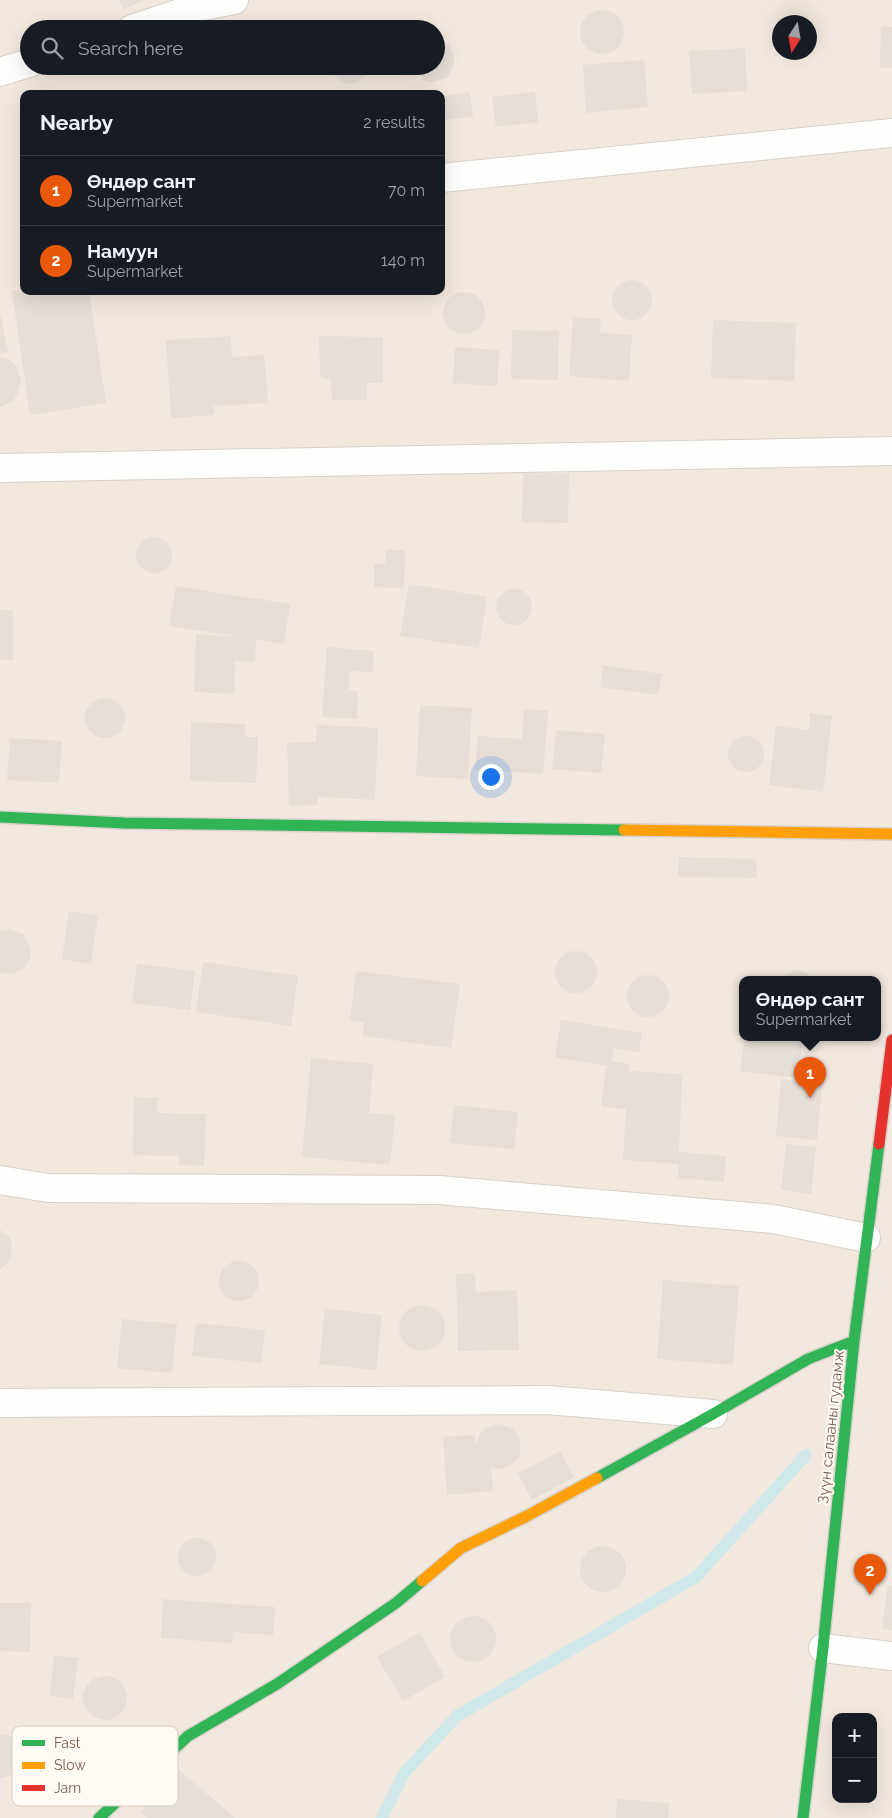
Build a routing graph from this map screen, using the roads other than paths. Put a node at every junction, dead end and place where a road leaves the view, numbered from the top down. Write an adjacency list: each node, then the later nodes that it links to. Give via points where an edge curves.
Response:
1 (234, 0): 2 (street, via 198,7)
2 (159, 20)
3 (20, 66): 4 (street)
4 (0, 72)
5 (892, 133): 6 (street)
6 (445, 178)
7 (892, 451): 8 (street)
8 (0, 468)
9 (0, 817): 10 (street, via 124,823)
10 (892, 834)
11 (892, 1044): 13 (street, Зүүн салааны гудамж)
12 (0, 1180): 13 (street, via 48,1188 439,1190 774,1219)
13 (866, 1238): 14 (street, Зүүн салааны гудамж)
14 (854, 1341): 16 (street, via 808,1359); 17 (street, Зүүн салааны гудамж)
15 (0, 1403): 16 (street, via 548,1400)
16 (713, 1414): 19 (street, via 525,1517 461,1548 388,1608)
17 (823, 1648): 18 (street); 22 (street, Зүүн салааны гудамж)
18 (892, 1656)
19 (178, 1745)
20 (112, 1806): 21 (street)
21 (99, 1818)
22 (803, 1818)

